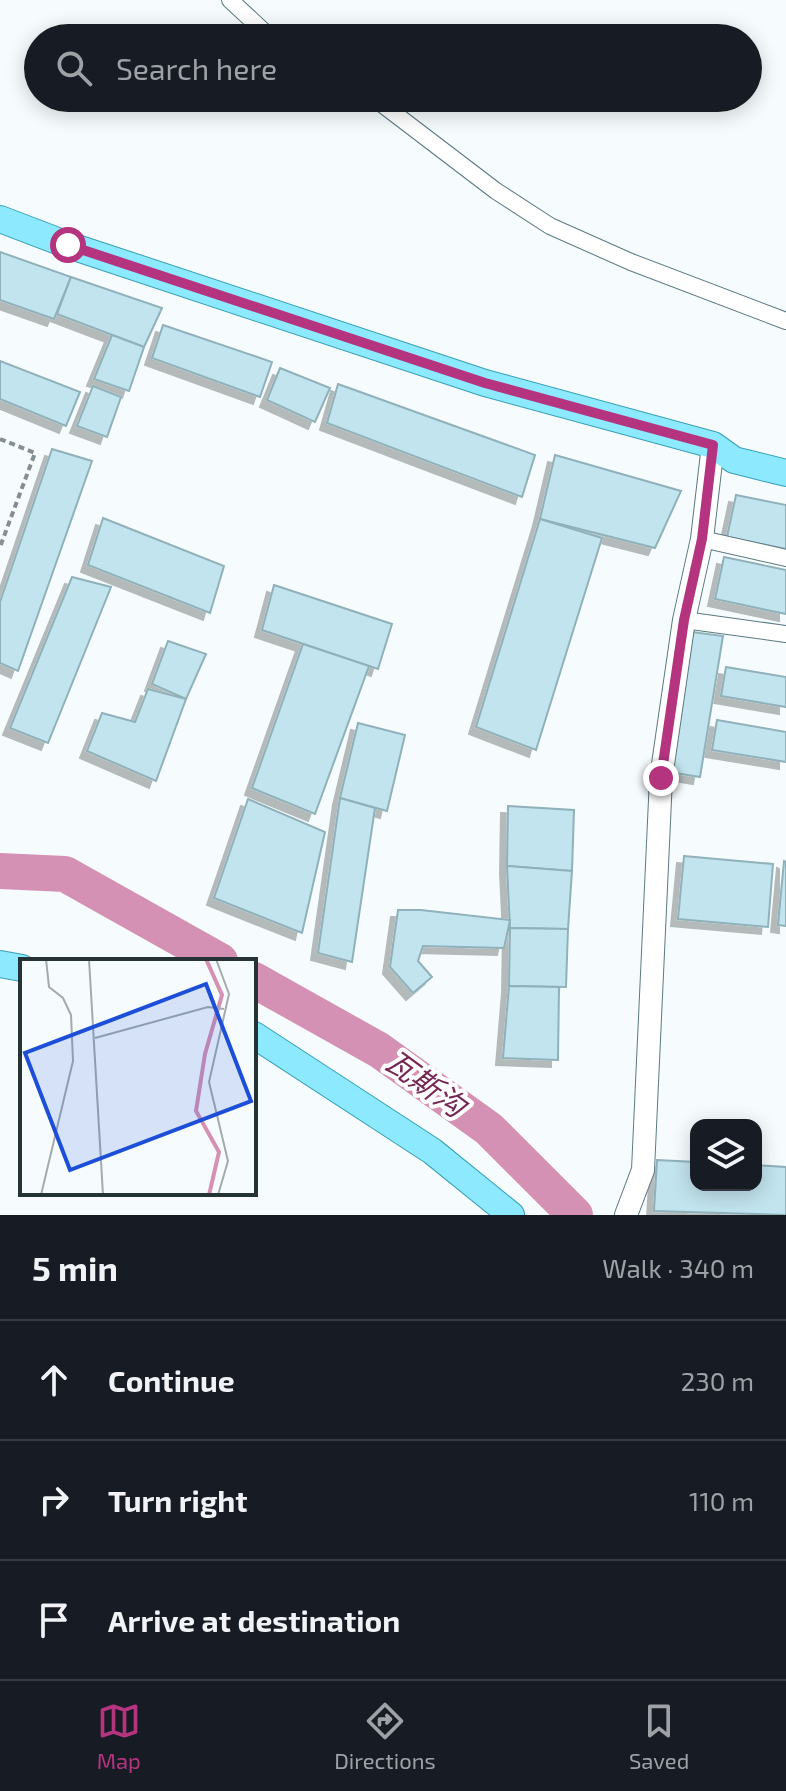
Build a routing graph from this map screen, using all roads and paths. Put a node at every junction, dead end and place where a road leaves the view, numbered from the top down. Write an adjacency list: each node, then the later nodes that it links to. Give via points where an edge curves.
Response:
1 (230, 0): 2 (street)
2 (256, 24)
3 (392, 112): 5 (street, via 550,226)
4 (0, 219): 7 (main road, via 485,383)
5 (786, 321)
6 (0, 439): 11 (path, via 35,453)
7 (713, 445): 8 (main road, via 739,442); 9 (main road, via 734,460); 10 (street)
8 (786, 455)
9 (786, 473)
10 (702, 539): 12 (street); 13 (street)
11 (0, 547)
12 (786, 558)
13 (684, 620): 14 (street); 19 (street, via 661,778 643,1170)
14 (786, 634)
15 (0, 964): 16 (main road)
16 (20, 968)
17 (256, 1036): 18 (main road, via 432,1151)
18 (511, 1215)
19 (626, 1215)

